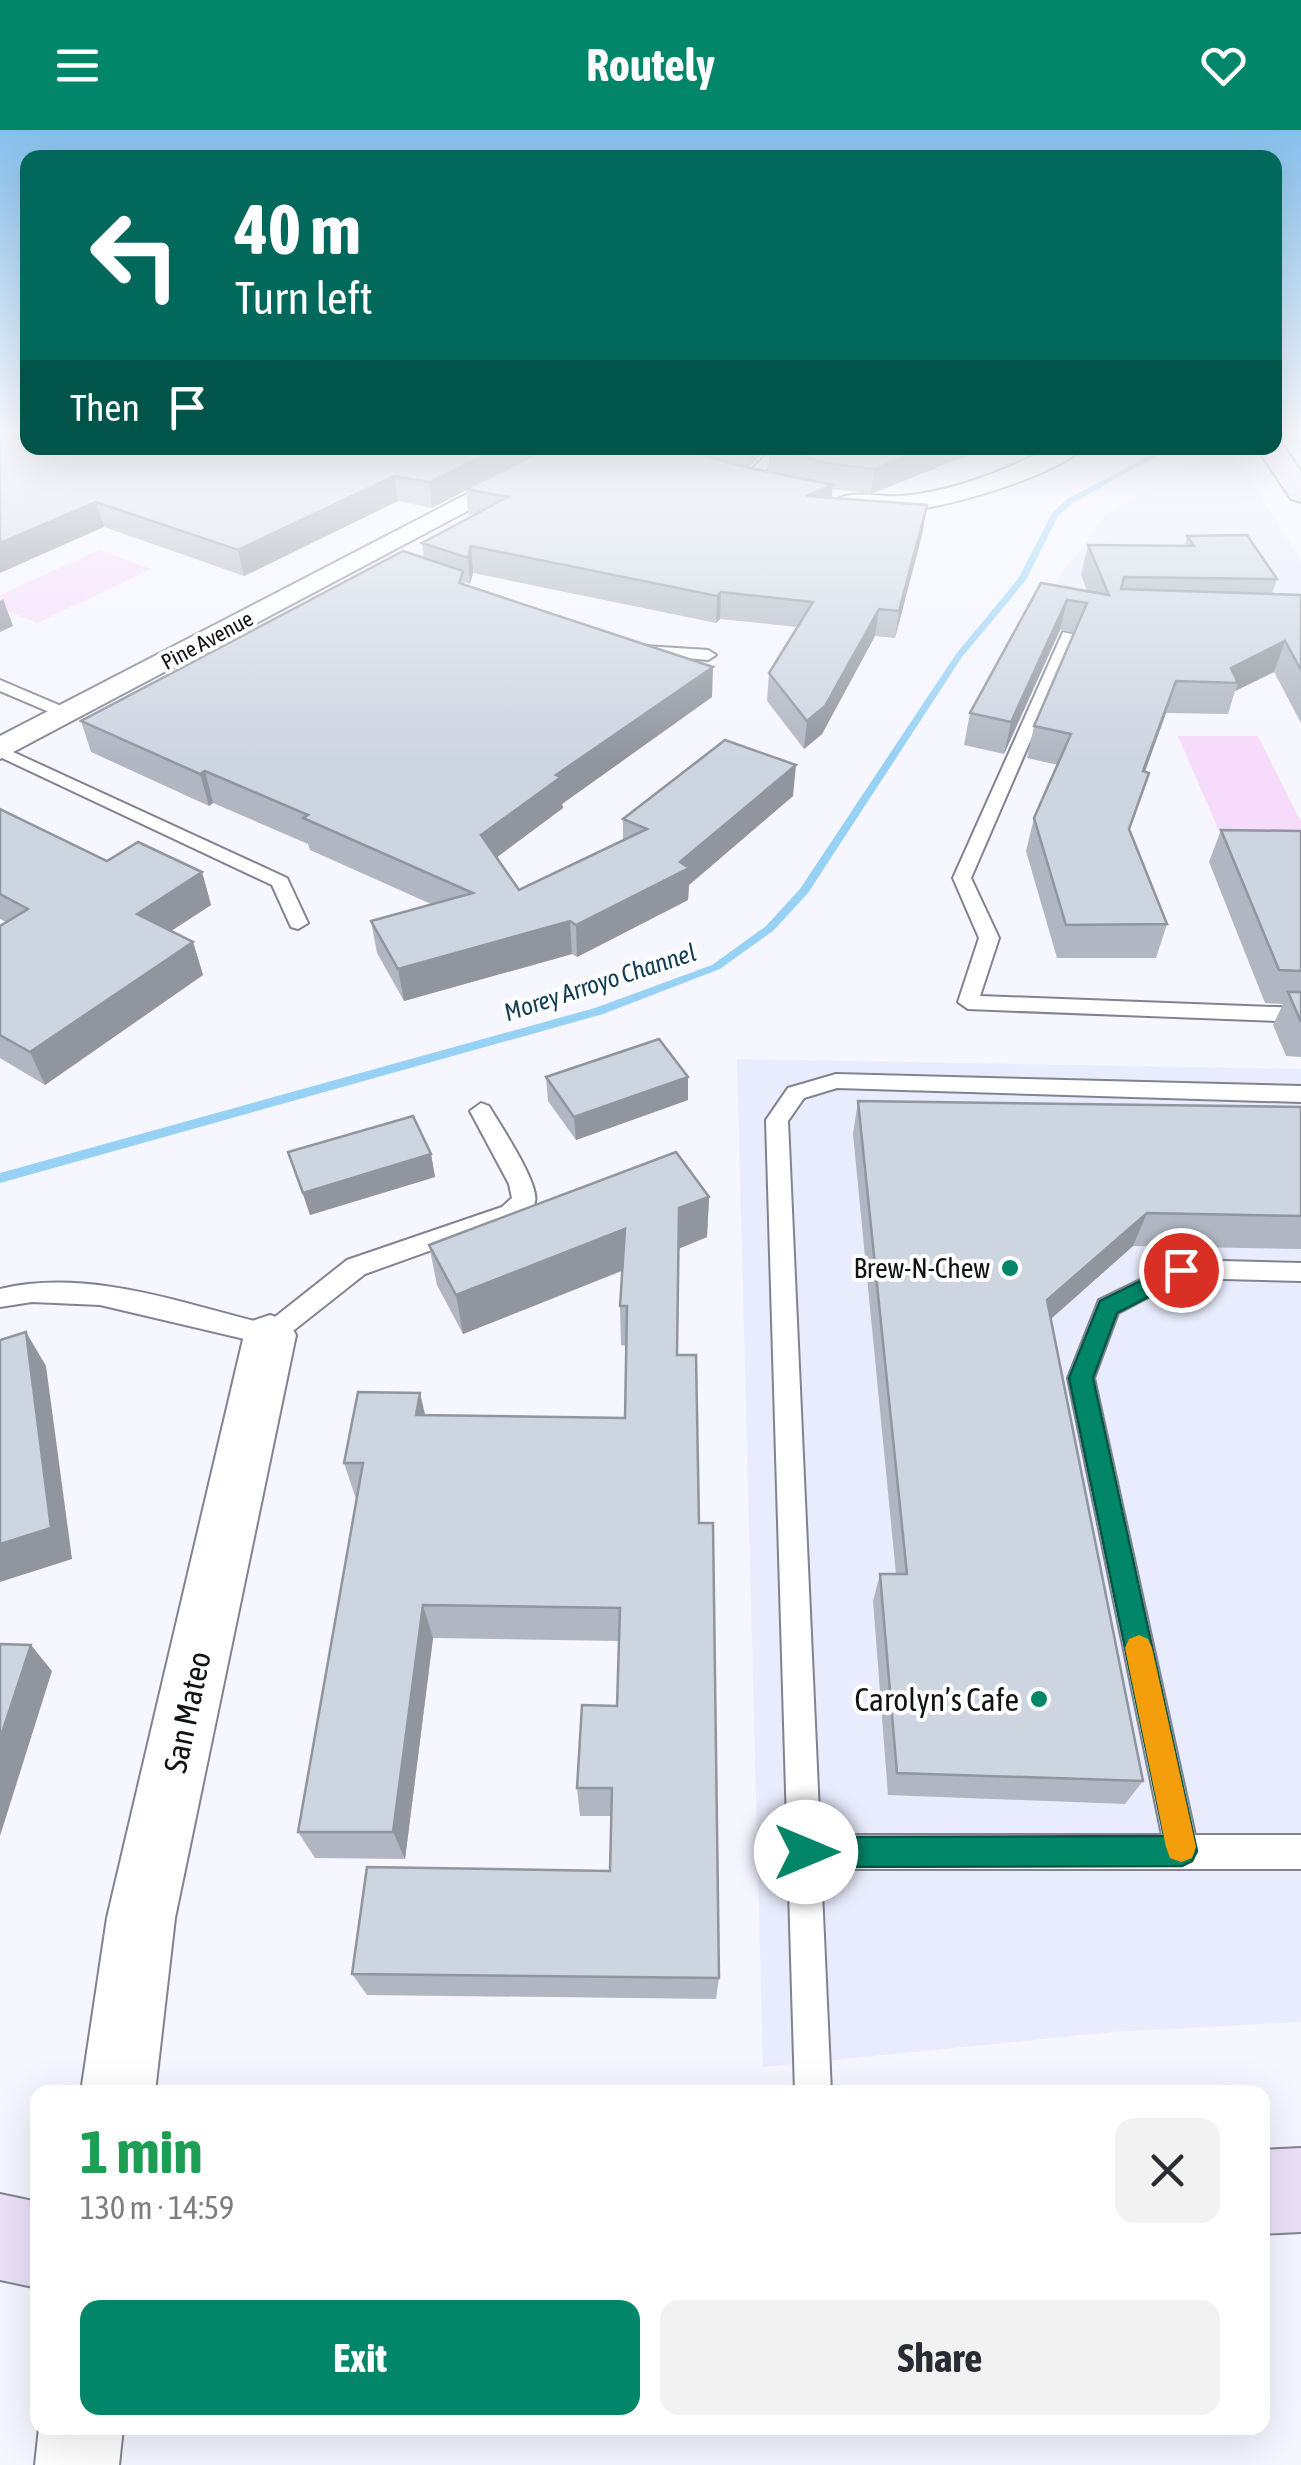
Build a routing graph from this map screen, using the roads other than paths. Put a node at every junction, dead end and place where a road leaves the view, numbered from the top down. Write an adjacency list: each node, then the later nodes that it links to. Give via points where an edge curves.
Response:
1 (404, 543): 6 (street, Pine Avenue)
2 (1068, 634): 9 (lane, via 962,878 989,938 968,1002)
3 (621, 643): 4 (lane, via 652,654)
4 (708, 655)
5 (0, 685): 6 (lane)
6 (66, 714): 7 (street, Pine Avenue)
7 (0, 750): 8 (lane, via 280,882)
8 (298, 923)
9 (1301, 1015)
10 (1301, 1094): 16 (lane, via 836,1081 796,1093 776,1120)
11 (481, 1111): 14 (lane, via 524,1201 510,1214 356,1267)
12 (1301, 1272): 15 (lane, via 1181,1270 1108,1307 1081,1378)
13 (3, 1298): 14 (lane, via 26,1290 75,1292)
14 (270, 1335): 18 (street, San Mateo, via 142,1918)
15 (1182, 1851): 16 (lane); 17 (lane)
16 (806, 1852): 19 (lane)
17 (1301, 1852)
18 (119, 2085)
19 (813, 2085)
20 (1301, 2190): 21 (main road)
21 (1270, 2192)
22 (0, 2237): 23 (main road)
23 (30, 2243)
24 (80, 2435): 25 (street)
25 (77, 2465)

